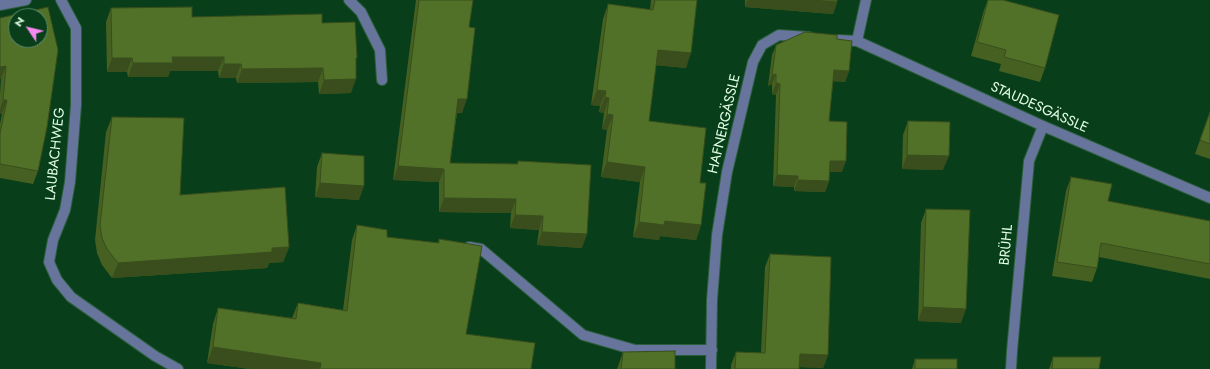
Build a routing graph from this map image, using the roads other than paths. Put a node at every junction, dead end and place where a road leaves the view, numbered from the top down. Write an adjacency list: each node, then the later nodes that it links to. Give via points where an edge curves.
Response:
1 (26, 0): 5 (street)
2 (61, 0): 12 (street, LAUBACHWEG, via 76,28 76,105 70,182 49,262 57,280 71,297 155,356)
3 (349, 0): 7 (street, via 361,12 380,50)
4 (866, 0): 6 (street)
5 (0, 5)
6 (857, 42): 8 (street, STAUDESGÄSSLE); 11 (street, HAFNERGÄSSLE, via 779,35 762,46 753,62 728,172 717,235 712,300)
7 (382, 80)
8 (1043, 126): 9 (street, STAUDESGÄSSLE); 14 (street, BRÜHL, via 1029,161)
9 (1210, 198)
10 (460, 246): 11 (street, via 481,249 583,335 635,350)
11 (712, 350): 13 (street, HAFNERGÄSSLE)
12 (178, 369)
13 (711, 369)
14 (1011, 369)

